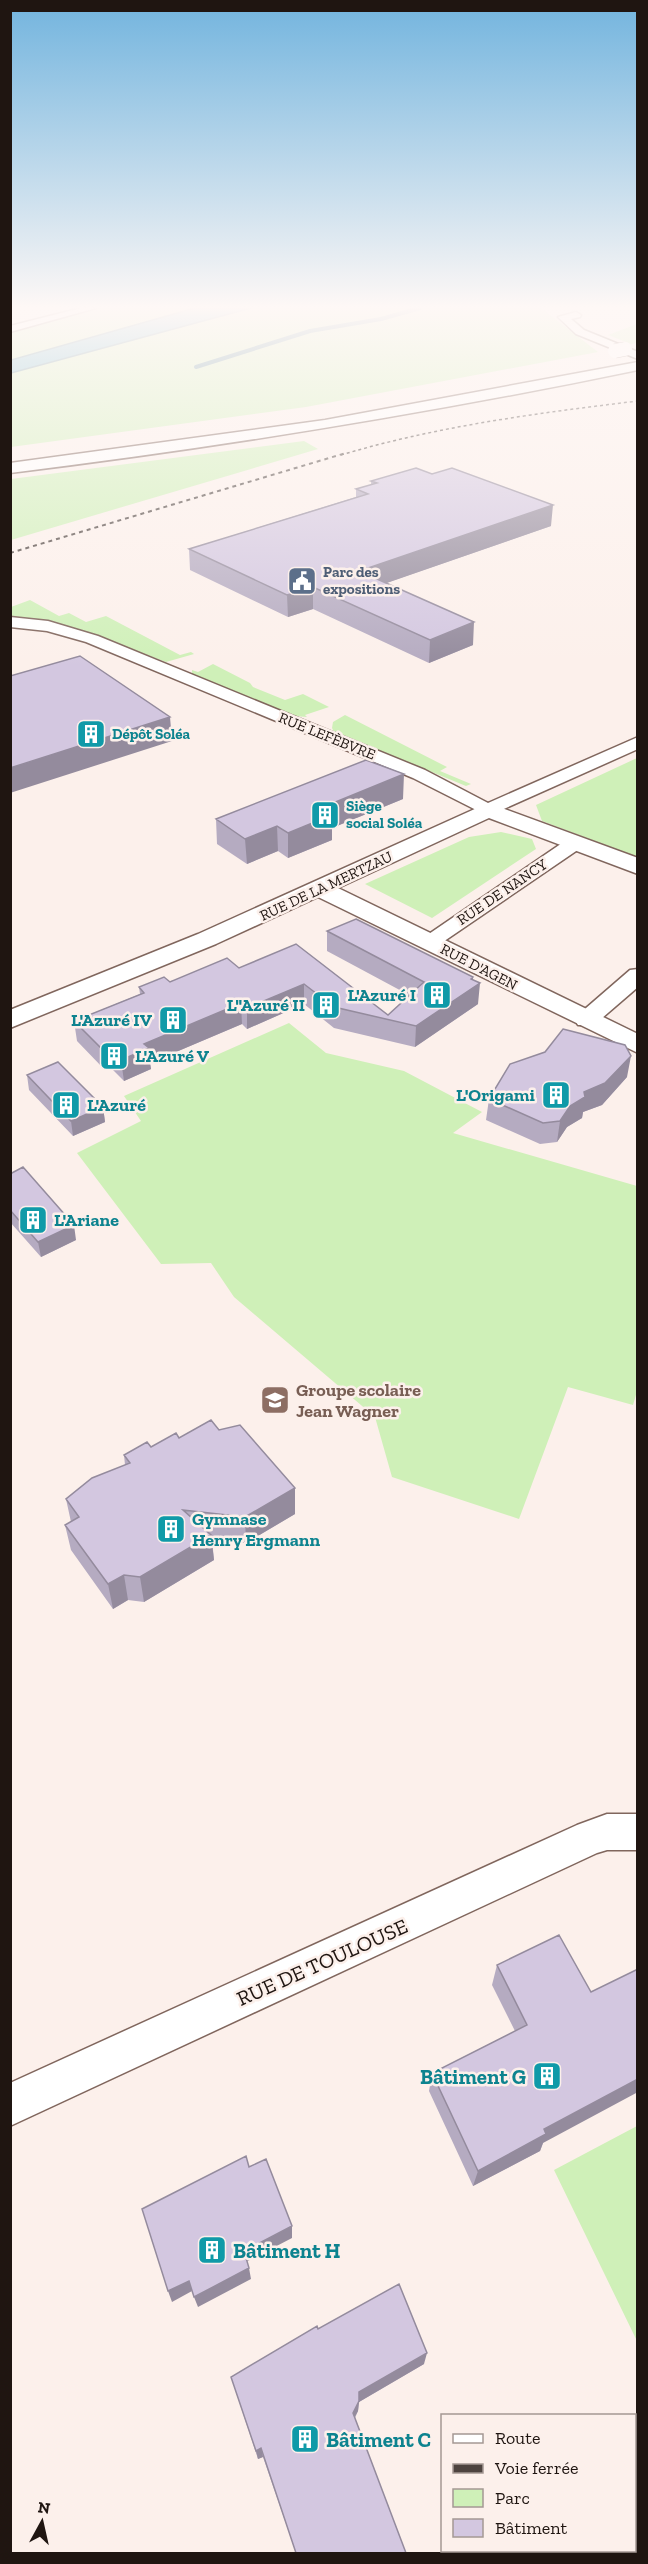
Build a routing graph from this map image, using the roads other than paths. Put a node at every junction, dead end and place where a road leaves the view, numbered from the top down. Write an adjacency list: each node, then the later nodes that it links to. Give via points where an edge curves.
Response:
1 (217, 428): 3 (main road)
2 (314, 428): 4 (main road)
3 (10, 455)
4 (10, 468)
5 (10, 622): 7 (street, RUE LEFÈBVRE, via 48,626 92,639 419,774)
6 (638, 742): 7 (street, RUE DE LA MERTZAU)
7 (488, 810): 8 (main road, RUE LEFÈBVRE); 10 (main road, RUE DE LA MERTZAU)
8 (575, 843): 9 (main road, RUE LEFÈBVRE); 11 (street, RUE DE NANCY)
9 (638, 867)
10 (321, 889): 11 (main road, RUE D'AGEN); 13 (main road, RUE DE LA MERTZAU)
11 (430, 942): 14 (main road, RUE D'AGEN)
12 (638, 975): 14 (street)
13 (10, 1020)
14 (586, 1020): 15 (main road, RUE D'AGEN)
15 (638, 1046)
16 (638, 1832): 17 (street, RUE DE TOULOUSE, via 607,1832 590,1838)
17 (10, 2105)

